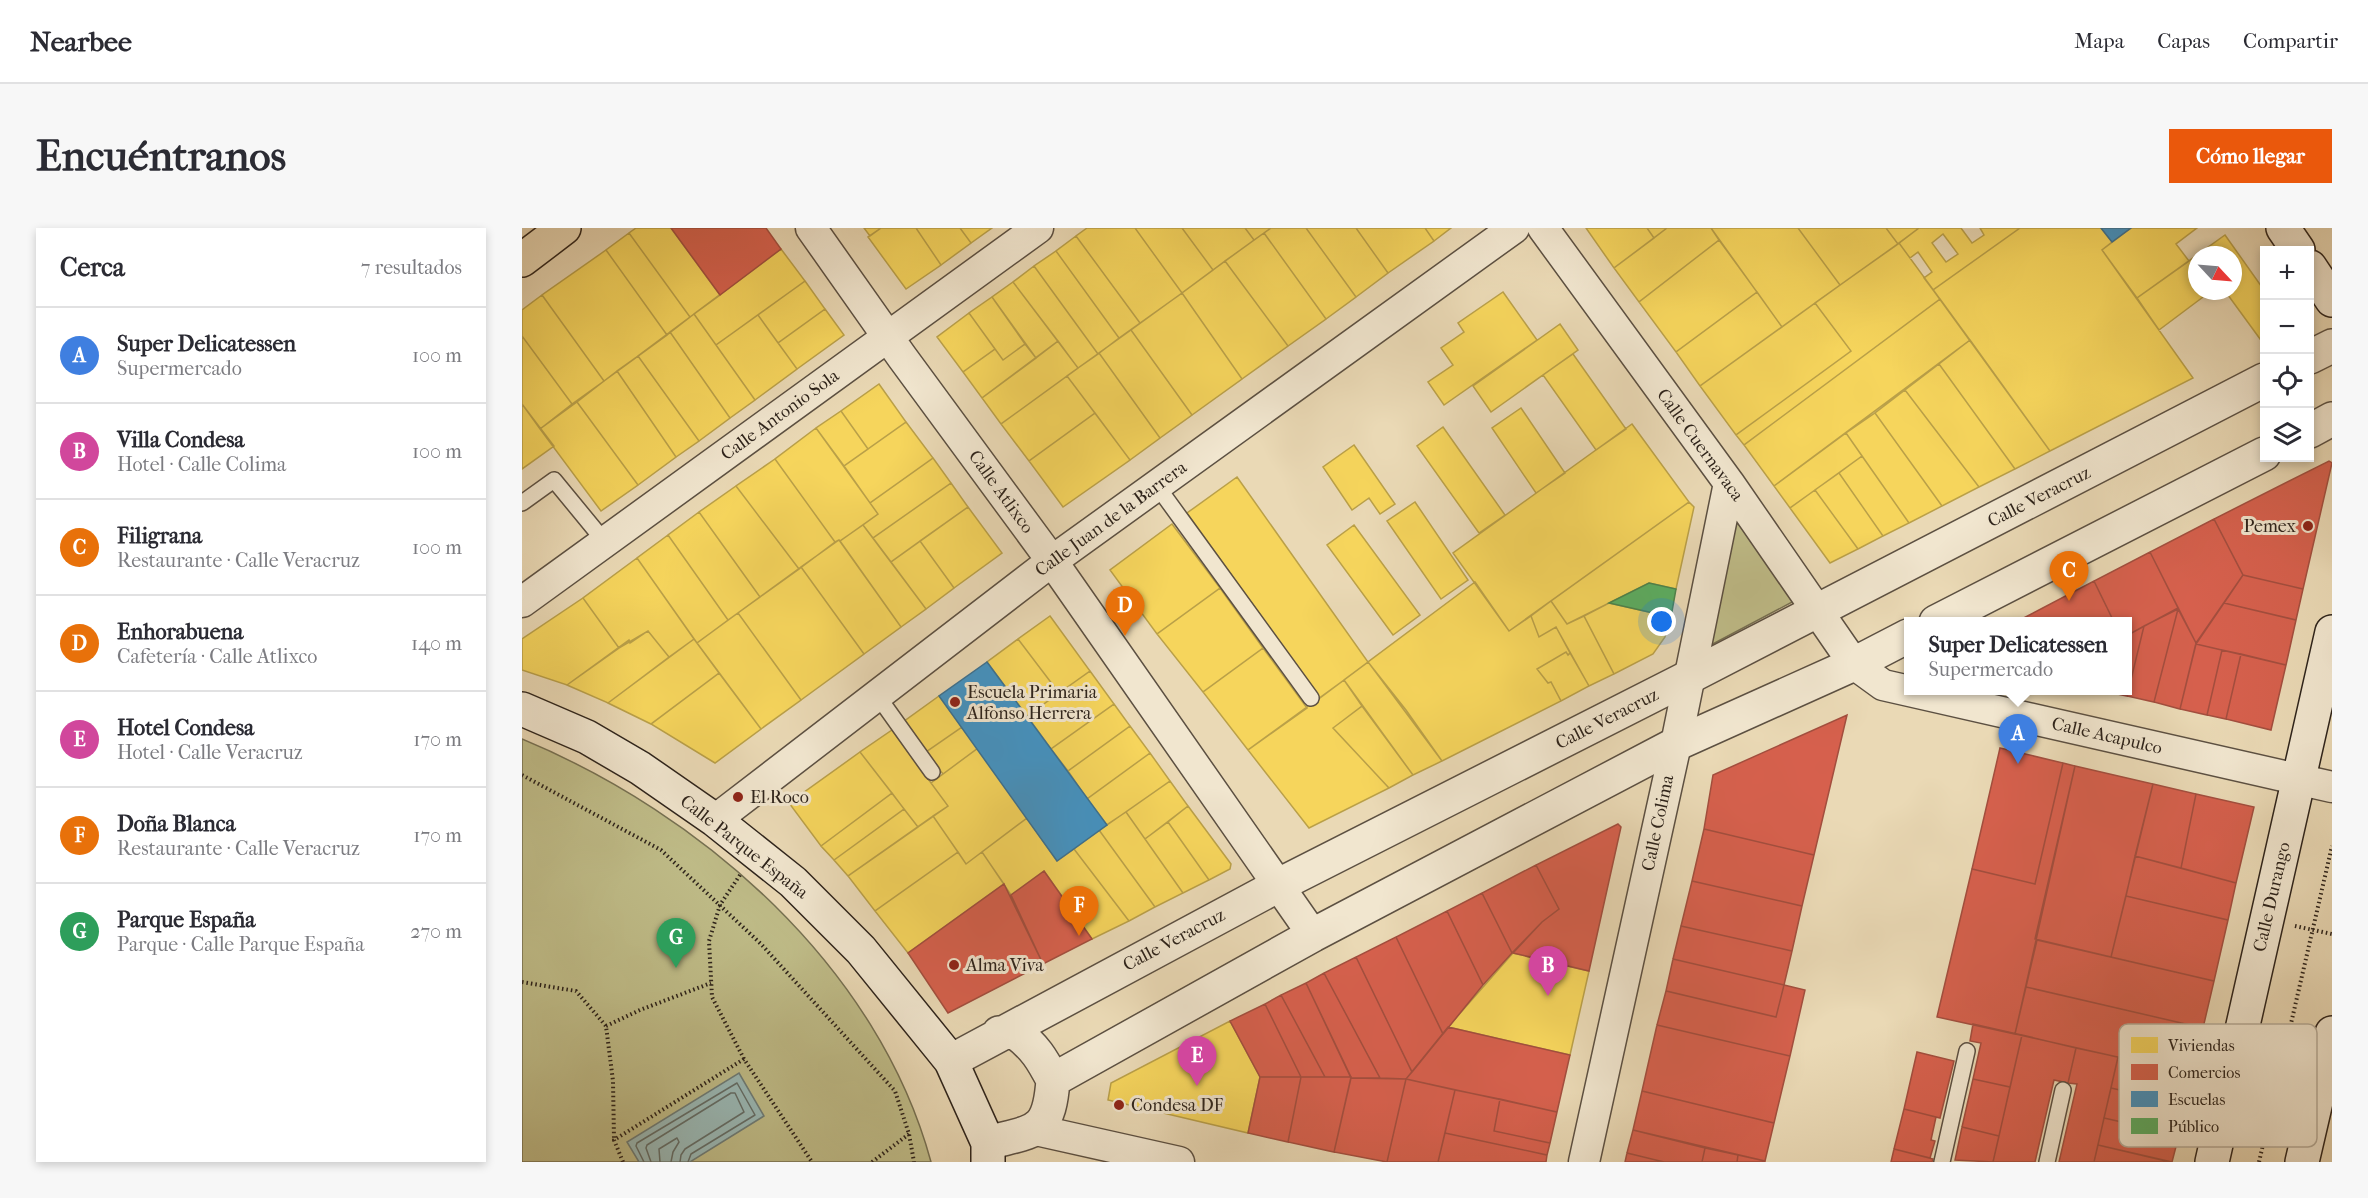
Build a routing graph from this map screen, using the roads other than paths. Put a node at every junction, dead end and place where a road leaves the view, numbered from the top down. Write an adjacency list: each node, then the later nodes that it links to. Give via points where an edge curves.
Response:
1 (564, 228): 8 (main road)
2 (811, 228): 11 (street, Calle Atlixco)
3 (1038, 228): 11 (street, Calle Antonio Sola)
4 (1514, 228): 19 (street, Calle Juan de la Barrera)
5 (1543, 228): 18 (street, Calle Cuernavaca)
6 (2283, 228): 7 (street)
7 (2295, 246)
8 (522, 260)
9 (2314, 273): 10 (street)
10 (2332, 300)
11 (888, 337): 21 (street, Calle Antonio Sola); 22 (street, Calle Atlixco)
12 (2332, 346): 13 (street)
13 (2314, 355)
14 (2260, 383): 24 (street, Calle Veracruz)
15 (2332, 419): 16 (street)
16 (2314, 429)
17 (2260, 457): 25 (street)
18 (1729, 483): 24 (street, Calle Cuernavaca); 29 (street, Calle Colima)
19 (1157, 486): 22 (street, Calle Juan de la Barrera); 33 (lane)
20 (522, 503): 21 (lane, via 554,480)
21 (604, 542): 23 (street, Calle Antonio Sola)
22 (1052, 561): 31 (street, Calle Juan de la Barrera); 40 (street, Calle Atlixco)
23 (522, 602)
24 (1817, 611): 28 (street, Calle Cuernavaca); 29 (street, Calle Veracruz)
25 (1944, 617)
26 (2332, 632): 37 (street, Calle Durango)
27 (1904, 638): 28 (street)
28 (1854, 664): 30 (street, Calle Acapulco, via 1883,685); 35 (street)
29 (1689, 677): 35 (street, Calle Colima); 40 (street, Calle Veracruz)
30 (1904, 690)
31 (877, 695): 36 (lane); 39 (street, Calle Juan de la Barrera)
32 (1927, 695): 37 (street, Calle Acapulco)
33 (1311, 698)
34 (522, 709): 39 (street, Calle Parque España, via 596,742)
35 (1676, 744): 41 (street); 55 (street, Calle Colima)
36 (932, 772)
37 (2299, 779): 38 (street, Calle Acapulco); 42 (street, Calle Durango)
38 (2332, 787)
39 (715, 820): 46 (street, Calle Parque España, via 793,882 861,950)
40 (1277, 886): 41 (street, Calle Atlixco); 43 (street, Calle Veracruz)
41 (1313, 934): 47 (street)
42 (2243, 1024)
43 (999, 1033): 46 (street, Calle Veracruz); 47 (street, via 1015,1032 1026,1040 1038,1052)
44 (2332, 1033): 49 (street)
45 (1968, 1051): 56 (lane)
46 (951, 1061): 53 (street, Calle Parque España)
47 (1053, 1080): 50 (street, via 1051,1106)
48 (2063, 1090): 57 (lane)
49 (2317, 1097)
50 (1035, 1130): 53 (street); 54 (street)
51 (2215, 1147): 58 (street, Calle Durango)
52 (2305, 1147): 59 (street)
53 (988, 1153)
54 (1179, 1162)
55 (1584, 1162)
56 (1942, 1162)
57 (2047, 1162)
58 (2212, 1162)
59 (2302, 1162)

